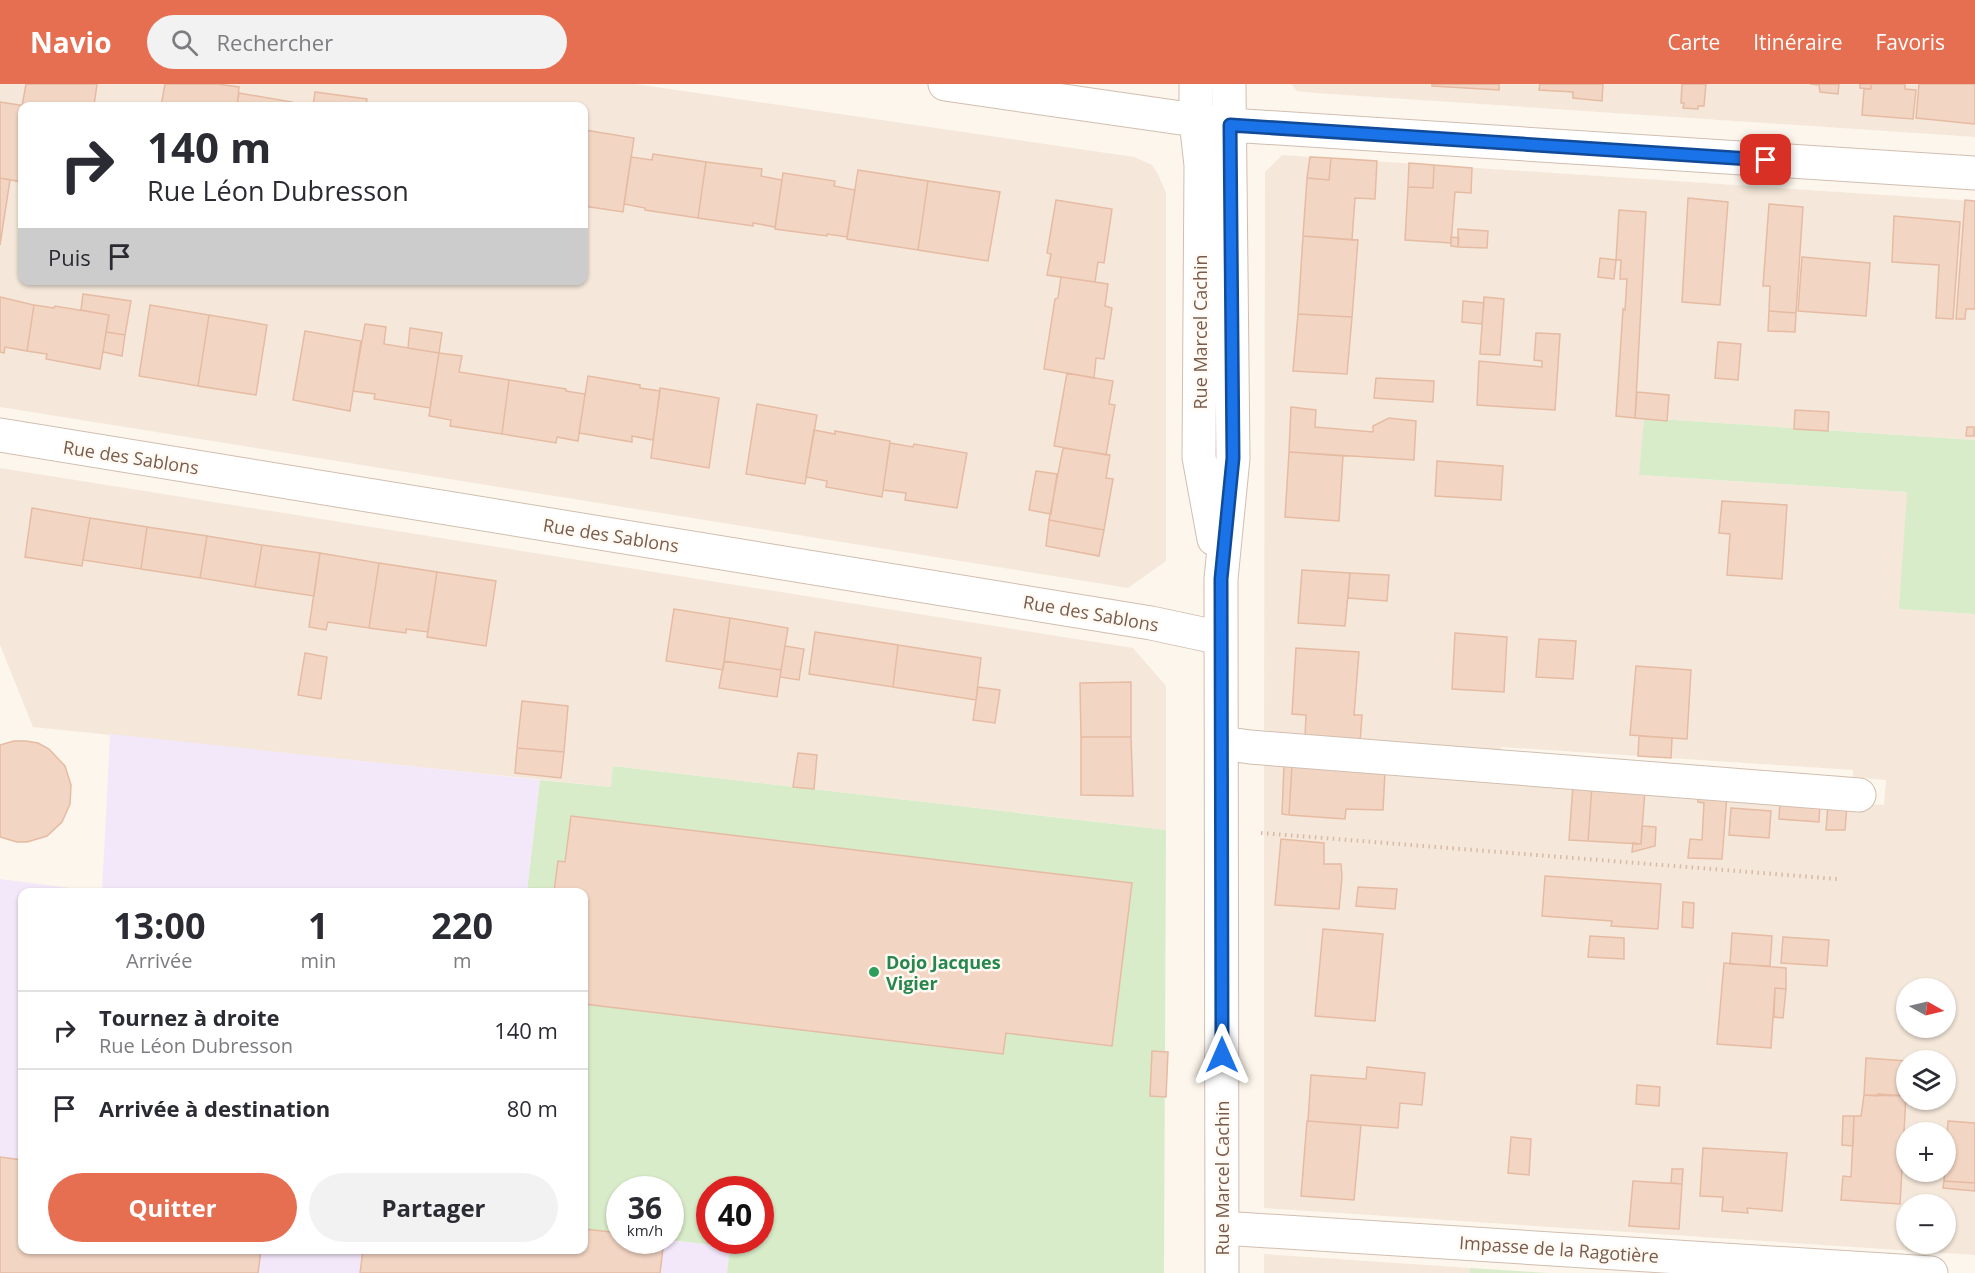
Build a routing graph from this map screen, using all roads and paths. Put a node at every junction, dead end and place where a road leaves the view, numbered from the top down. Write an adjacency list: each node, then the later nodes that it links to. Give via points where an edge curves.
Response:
1 (945, 84): 4 (street)
2 (1196, 84): 4 (street, Rue Marcel Cachin)
3 (1229, 84): 5 (street, Rue Marcel Cachin)
4 (1196, 121): 5 (street); 8 (street, Rue Marcel Cachin, via 1201,165 1199,457)
5 (1230, 125): 6 (street); 8 (street, Rue Marcel Cachin, via 1233,458)
6 (1975, 173)
7 (0, 435): 9 (street, Rue des Sablons, via 1115,617)
8 (1221, 579): 9 (street, Rue Marcel Cachin)
9 (1221, 638): 10 (street, Rue Marcel Cachin)
10 (1222, 743): 11 (street); 12 (street, Rue Marcel Cachin)
11 (1859, 795)
12 (1222, 829): 13 (path); 14 (street, Rue Marcel Cachin)
13 (1837, 879)
14 (1222, 1228): 15 (street, Rue Marcel Cachin); 16 (street, Impasse de la Ragotière)
15 (1222, 1273)
16 (1931, 1273)

